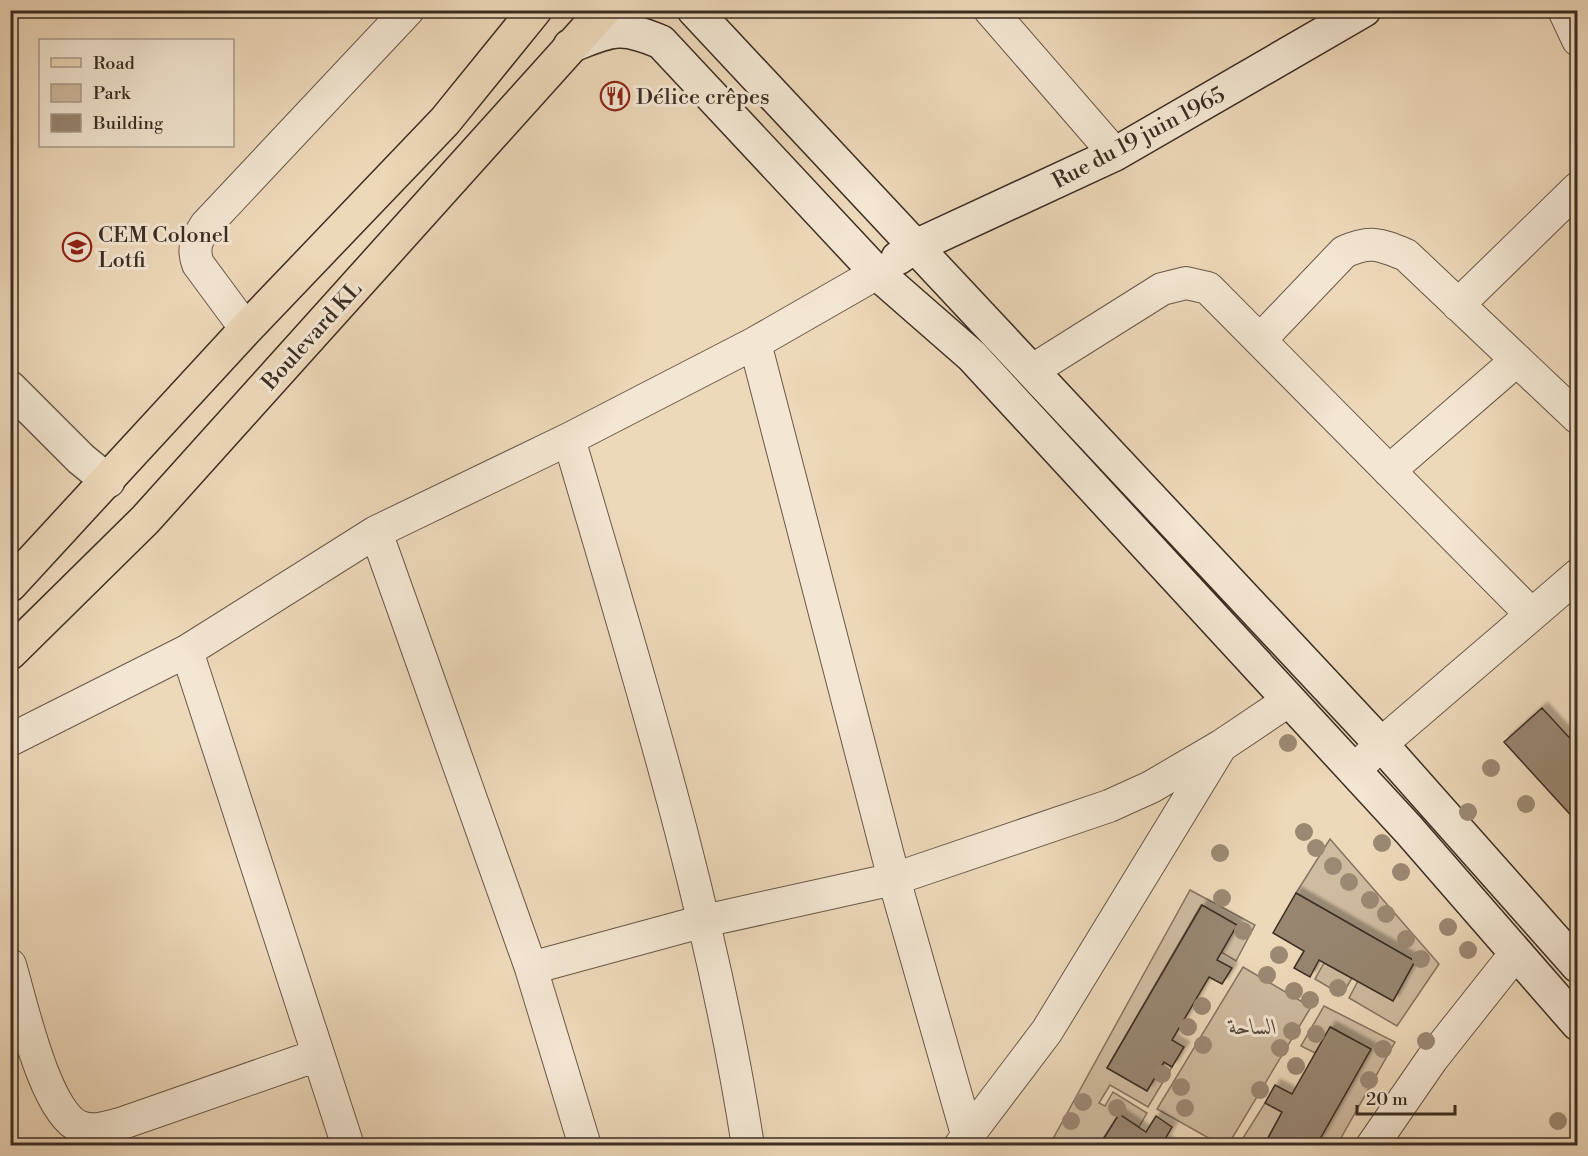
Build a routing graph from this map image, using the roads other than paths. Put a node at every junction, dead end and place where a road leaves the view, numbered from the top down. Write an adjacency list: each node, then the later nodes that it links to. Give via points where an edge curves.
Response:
1 (408, 10): 17 (street, via 197,239 194,252 198,264)
2 (535, 10): 17 (main road, via 445,121)
3 (604, 10): 11 (main road, Boulevard KL)
4 (631, 10): 10 (main road)
5 (1564, 10): 9 (street)
6 (694, 11): 14 (main road)
7 (994, 12): 12 (street)
8 (1343, 15): 12 (main road, Rue du 19 juin 1965)
9 (1578, 40)
10 (661, 42): 11 (main road, via 632,30 607,31); 15 (main road)
11 (570, 46): 32 (main road, Boulevard KL, via 145,520)
12 (1115, 154): 14 (main road, Rue du 19 juin 1965)
13 (1578, 188): 16 (street)
14 (914, 247): 15 (main road, Rue du 19 juin 1965); 21 (main road)
15 (877, 273): 19 (street); 33 (main road, via 972,356)
16 (1458, 304): 18 (street, via 1406,255 1379,244 1361,244 1344,252); 20 (street)
17 (246, 329): 26 (main road)
18 (1261, 339): 21 (street, via 1208,288 1186,284 1147,296); 25 (street)
19 (755, 343): 24 (street); 38 (street)
20 (1517, 360): 23 (street); 25 (street)
21 (1033, 370): 35 (main road)
22 (10, 388): 26 (main road)
23 (1578, 418)
24 (569, 438): 27 (street); 39 (street)
25 (1389, 471): 30 (street)
26 (108, 481): 29 (main road)
27 (376, 532): 31 (street); 43 (street)
28 (1578, 575): 30 (street)
29 (10, 585)
30 (1531, 614): 35 (street)
31 (187, 651): 34 (street); 45 (street)
32 (10, 654)
33 (1288, 701): 36 (street); 37 (main road)
34 (10, 740)
35 (1381, 744): 37 (street); 42 (main road)
36 (1221, 746): 38 (street, via 1151,788 1109,806); 46 (street, via 1047,1030)
37 (1354, 771): 40 (main road)
38 (894, 879): 39 (street); 46 (street)
39 (704, 921): 43 (street); 49 (street, via 735,1062)
40 (1516, 953): 44 (main road); 50 (street, via 1428,1064)
41 (10, 965): 45 (street, via 48,1089 62,1114 78,1126 97,1130 120,1124)
42 (1578, 966)
43 (531, 968): 48 (street)
44 (1578, 1024)
45 (318, 1055): 47 (street)
46 (963, 1140)
47 (348, 1146)
48 (585, 1146)
49 (748, 1146)
50 (1372, 1146)

